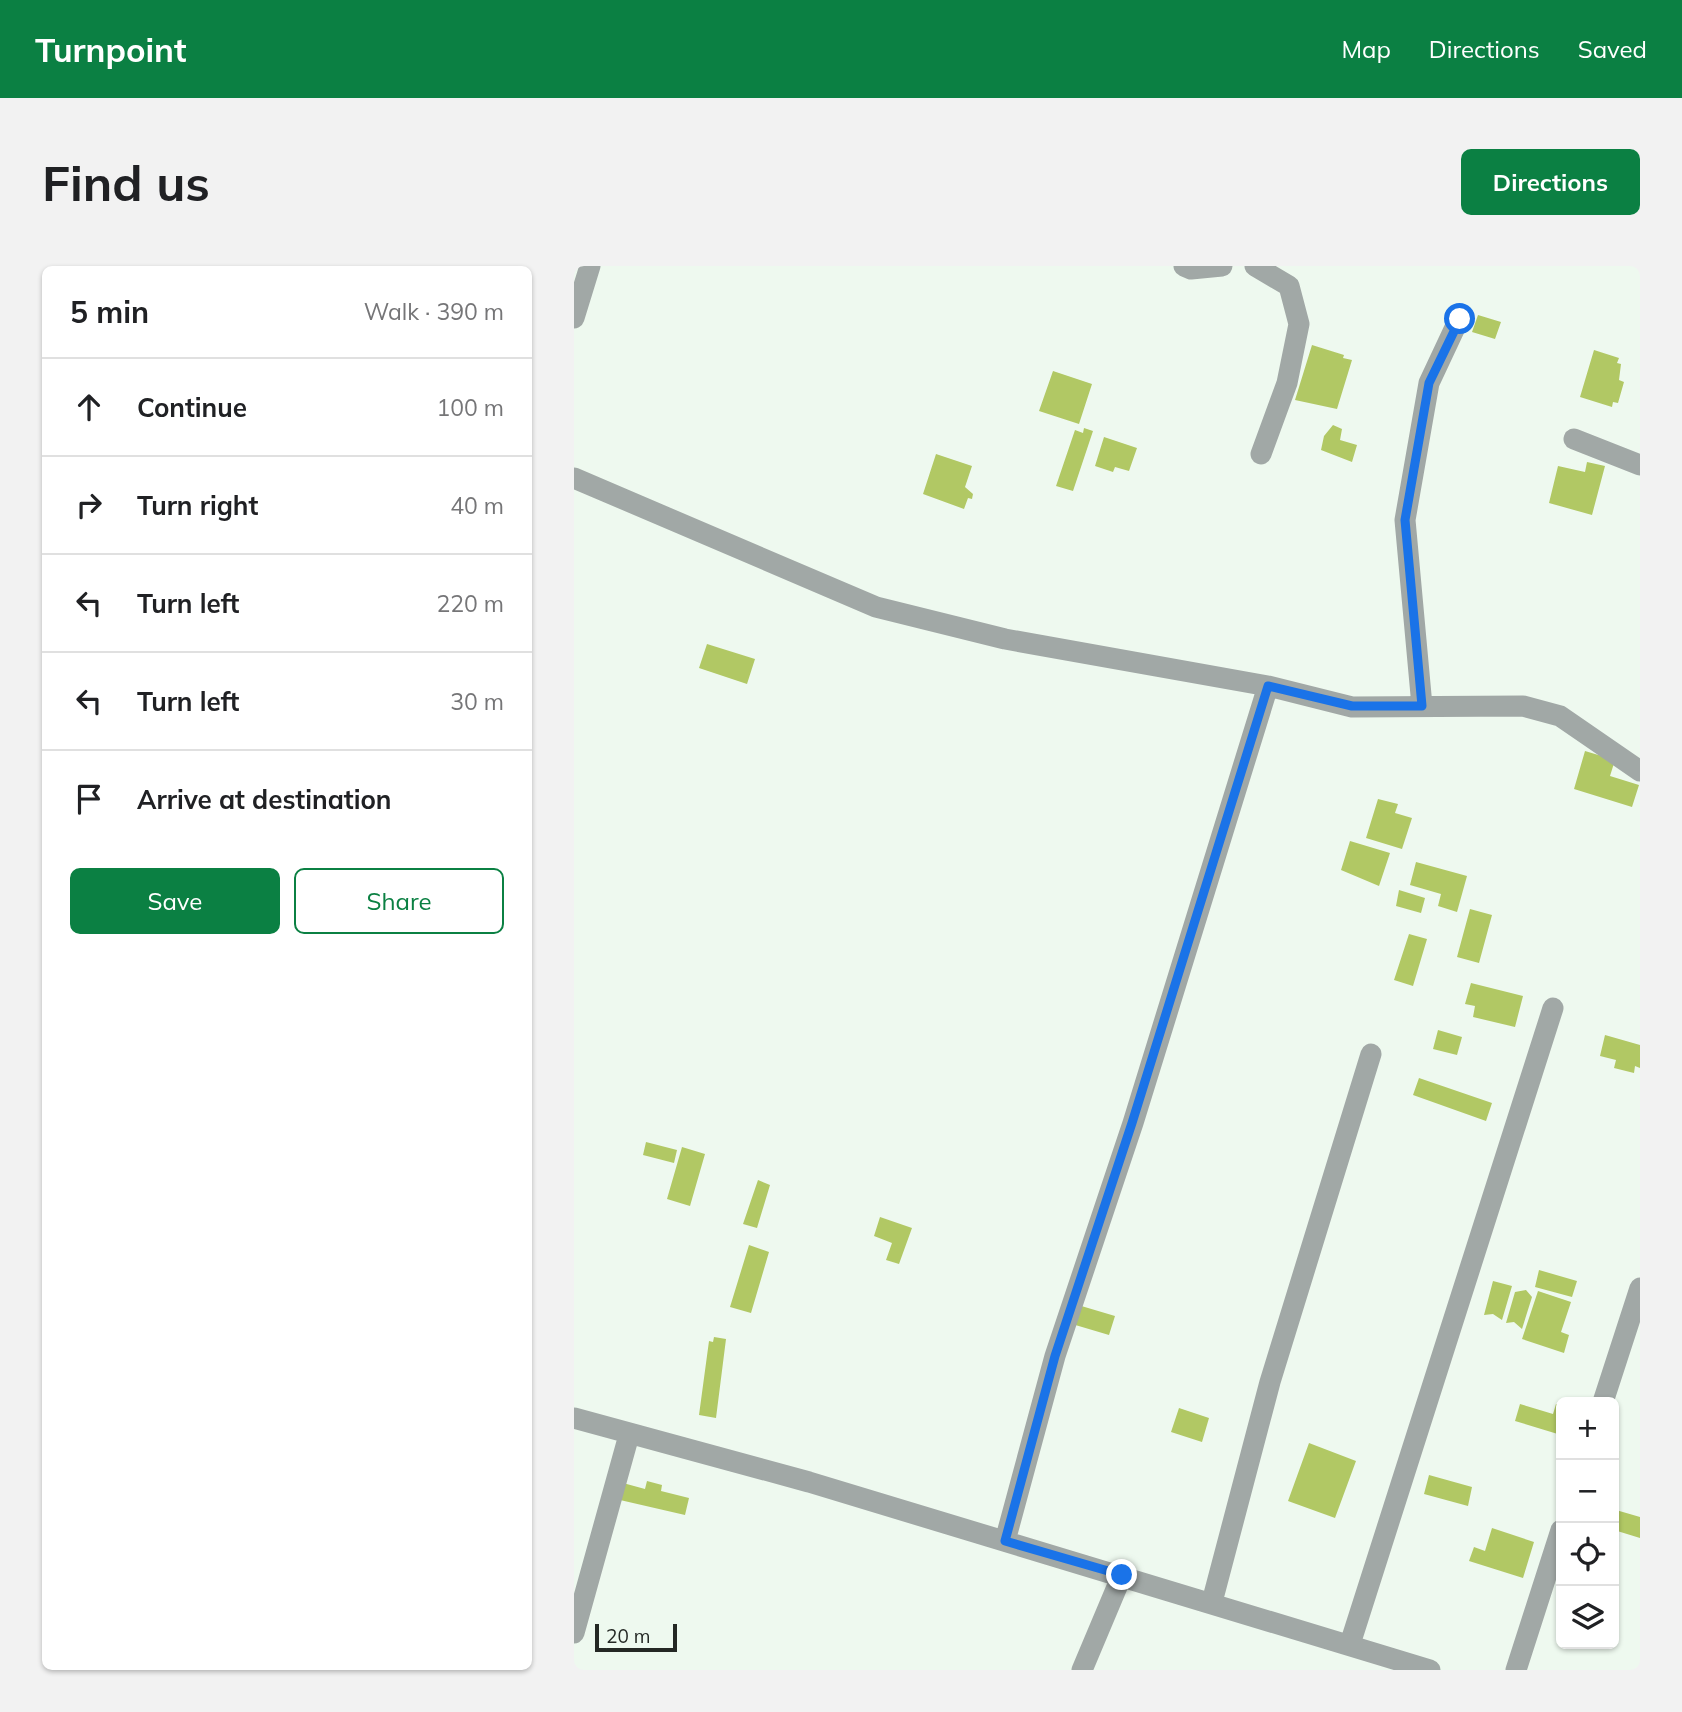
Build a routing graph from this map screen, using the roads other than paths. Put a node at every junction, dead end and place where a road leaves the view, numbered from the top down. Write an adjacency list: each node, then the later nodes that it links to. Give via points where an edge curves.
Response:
1 (590, 266): 5 (street)
2 (1184, 266): 3 (street)
3 (1223, 266)
4 (1255, 266): 8 (street, via 1289,286 1299,324 1287,383)
5 (574, 318)
6 (1460, 319): 12 (street, via 1429,383 1405,520)
7 (1574, 439): 9 (street)
8 (1261, 454)
9 (1640, 465)
10 (574, 478): 11 (street, via 876,607 1005,639)
11 (1268, 686): 12 (street, via 1352,706); 20 (street, via 1055,1356)
12 (1422, 706): 13 (street, via 1524,706 1560,716)
13 (1640, 771)
14 (1553, 1008): 25 (street)
15 (1371, 1054): 23 (street, via 1270,1382)
16 (1640, 1288): 17 (street)
17 (1605, 1397)
18 (574, 1418): 19 (street)
19 (629, 1435): 20 (street, via 809,1482); 24 (street)
20 (1005, 1541): 22 (street)
21 (1556, 1546): 28 (street)
22 (1122, 1575): 23 (street); 26 (street)
23 (1212, 1602): 25 (street)
24 (574, 1633)
25 (1350, 1644): 27 (street)
26 (1082, 1670)
27 (1430, 1670)
28 (1516, 1670)

